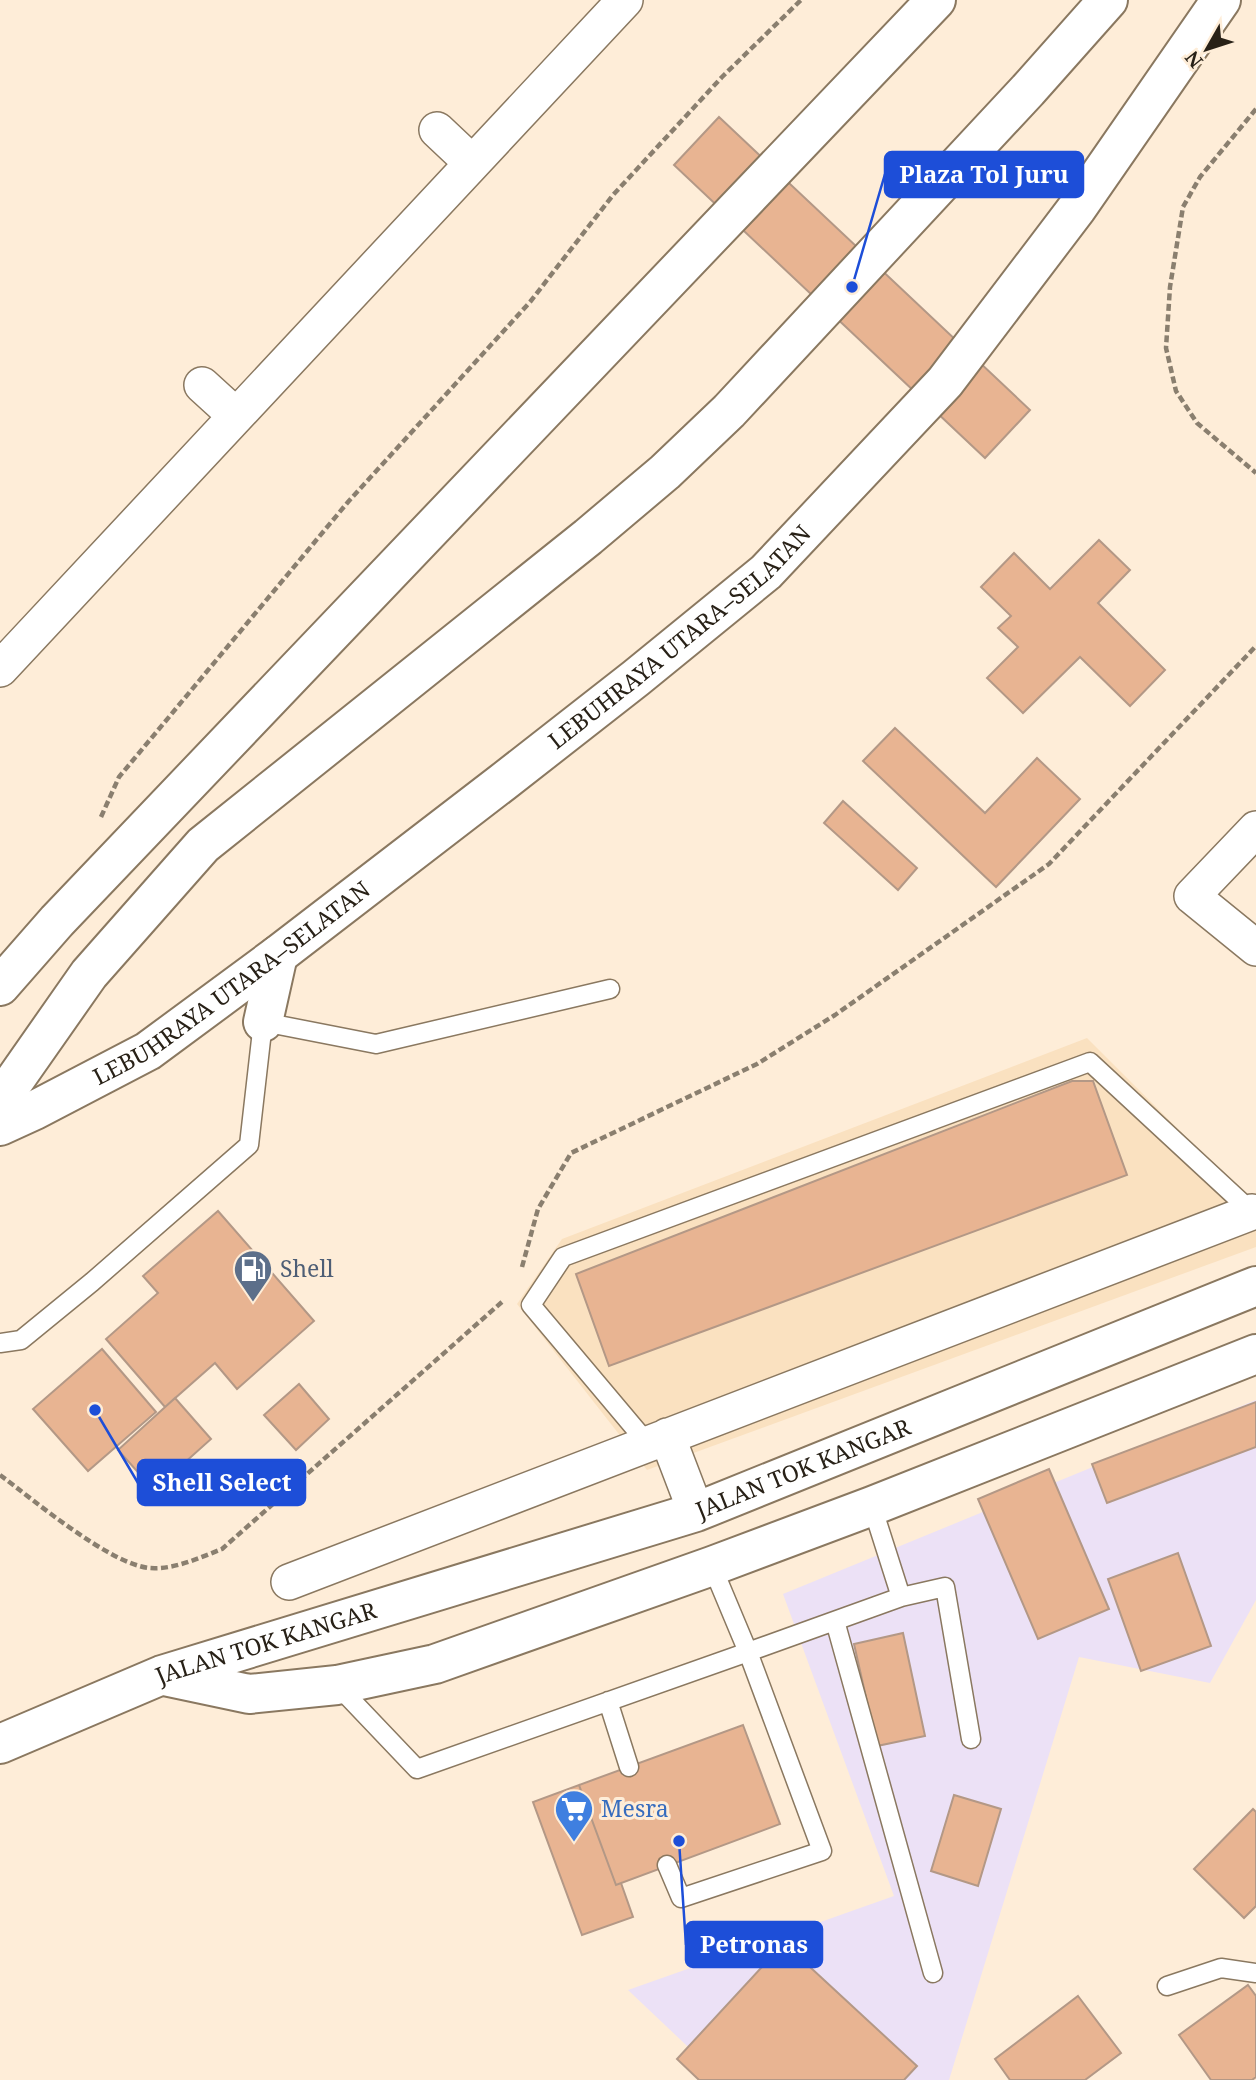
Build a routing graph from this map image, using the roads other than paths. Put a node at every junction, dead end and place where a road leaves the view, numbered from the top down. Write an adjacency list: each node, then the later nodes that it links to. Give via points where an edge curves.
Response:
1 (625, 0): 6 (street)
2 (936, 0): 13 (main road, via 85,891)
3 (1108, 0): 16 (main road, via 729,411 664,472 203,845 89,974)
4 (1221, 0): 12 (main road, LEBUHRAYA UTARA–SELATAN, via 1077,208 945,382 766,572)
5 (437, 130): 6 (street)
6 (472, 163): 8 (street)
7 (202, 385): 8 (street)
8 (236, 416): 9 (street)
9 (1, 668)
10 (1256, 829): 11 (street, via 1192,896)
11 (1256, 948)
12 (278, 955): 15 (main road); 17 (main road, LEBUHRAYA UTARA–SELATAN, via 148,1051)
13 (0, 986)
14 (610, 989): 15 (lane, via 376,1044)
15 (263, 1022): 20 (lane, via 249,1145 21,1340)
16 (0, 1101)
17 (0, 1126)
18 (1252, 1212): 22 (street); 22 (lane, via 1090,1062 563,1257 531,1305)
19 (1256, 1286): 24 (main road, JALAN TOK KANGAR)
20 (0, 1343)
21 (1256, 1354): 23 (main road, JALAN TOK KANGAR)
22 (658, 1440): 24 (street); 26 (street)
23 (872, 1506): 25 (main road, JALAN TOK KANGAR); 27 (lane)
24 (696, 1512): 30 (main road, JALAN TOK KANGAR)
25 (712, 1566): 29 (lane); 31 (main road, JALAN TOK KANGAR, via 435,1664)
26 (289, 1582)
27 (901, 1598): 28 (lane); 33 (lane, via 945,1587)
28 (835, 1621): 29 (lane); 37 (lane)
29 (748, 1652): 32 (lane); 36 (lane, via 822,1851 681,1898)
30 (162, 1675): 31 (main road, JALAN TOK KANGAR, via 249,1694); 34 (main road)
31 (337, 1685): 32 (lane, via 417,1769)
32 (608, 1701): 35 (lane)
33 (971, 1739)
34 (0, 1744)
35 (629, 1767)
36 (667, 1866)
37 (933, 1973)
38 (1256, 1973): 39 (lane, via 1221,1968)
39 (1167, 1986)

